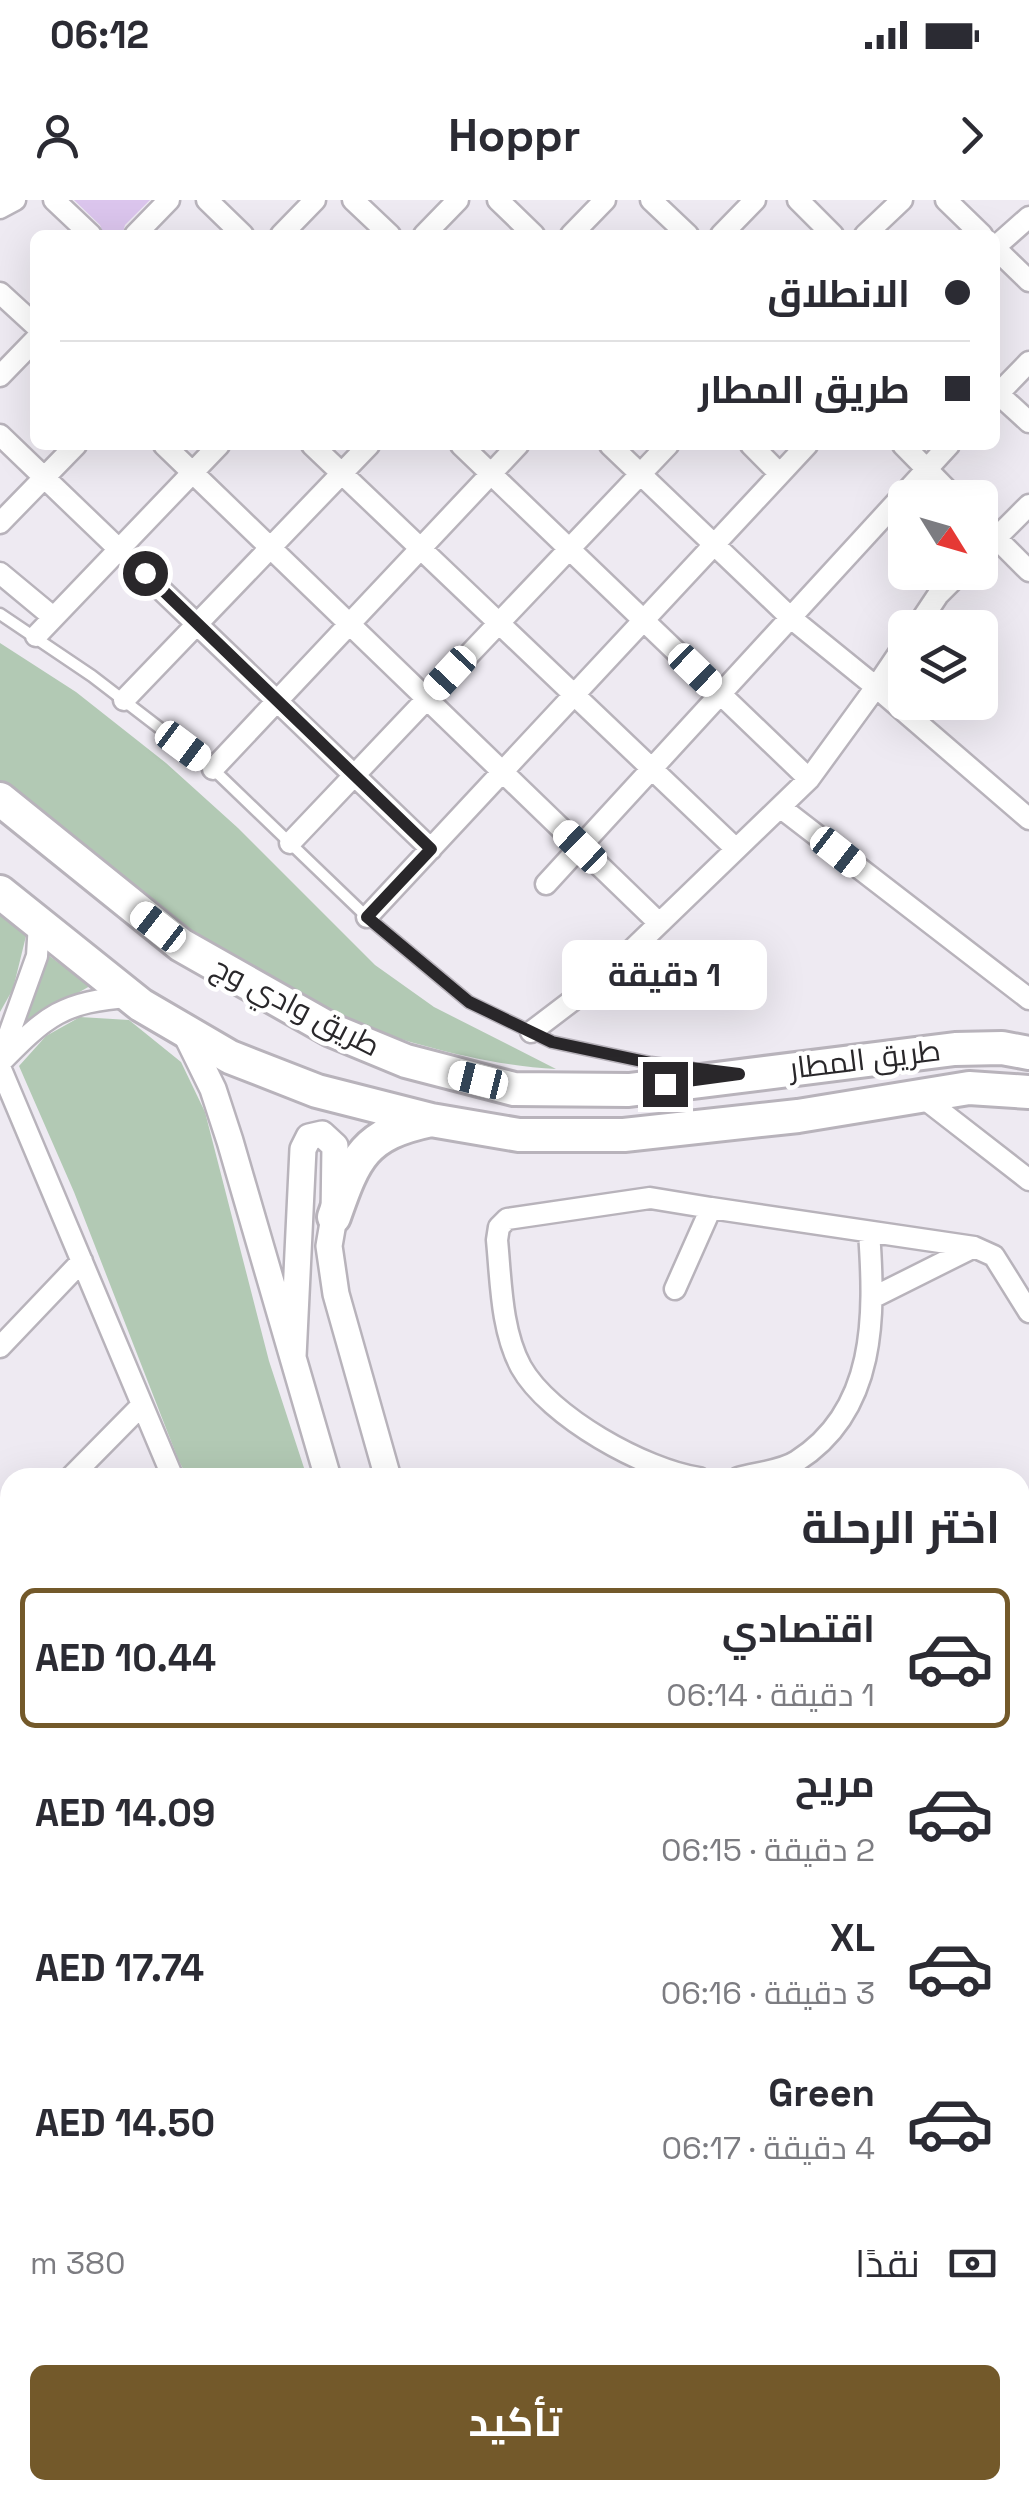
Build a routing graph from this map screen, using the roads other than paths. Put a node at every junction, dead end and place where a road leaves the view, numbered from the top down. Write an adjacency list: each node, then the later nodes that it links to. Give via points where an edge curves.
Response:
1 (15, 200): 15 (street)
2 (54, 200): 17 (street)
3 (169, 200): 18 (street)
4 (206, 200): 19 (street)
5 (315, 200): 20 (street)
6 (353, 200): 21 (street)
7 (458, 200): 22 (street)
8 (498, 200): 23 (street)
9 (605, 200): 24 (street)
10 (651, 200): 25 (street)
11 (755, 200): 26 (street)
12 (798, 200): 27 (street)
13 (902, 200): 28 (street)
14 (946, 200): 29 (street)
15 (0, 208)
16 (1029, 217): 30 (street)
17 (86, 230)
18 (140, 230)
19 (238, 230)
20 (286, 230)
21 (385, 230)
22 (429, 230)
23 (529, 230)
24 (576, 230)
25 (683, 230)
26 (727, 230)
27 (828, 230)
28 (870, 230)
29 (977, 230)
30 (1000, 243)
31 (1000, 252): 32 (street)
32 (1029, 281)
33 (0, 293): 34 (street)
34 (30, 320)
35 (30, 345): 37 (street)
36 (1029, 362): 38 (street)
37 (0, 376)
38 (1000, 390)
39 (1000, 397): 40 (street)
40 (1029, 422)
41 (0, 435): 61 (street)
42 (71, 450): 61 (street)
43 (169, 450): 56 (street)
44 (213, 450): 56 (street)
45 (317, 450): 57 (street)
46 (364, 450): 57 (street)
47 (467, 450): 58 (street)
48 (513, 450): 58 (street)
49 (615, 450): 59 (street)
50 (663, 450): 59 (street)
51 (755, 450): 60 (street)
52 (802, 450): 60 (street)
53 (907, 450): 55 (street)
54 (944, 450): 55 (street)
55 (926, 469): 62 (street); 78 (street)
56 (192, 472): 68 (street); 69 (street)
57 (342, 474): 69 (street); 71 (street)
58 (491, 474): 70 (street); 71 (street)
59 (640, 474): 67 (street); 70 (street)
60 (780, 474): 67 (street)
61 (46, 476): 64 (street); 68 (street)
62 (937, 480)
63 (1029, 506): 65 (street)
64 (0, 523)
65 (998, 536)
66 (998, 540): 72 (street)
67 (714, 544): 78 (street); 79 (street)
68 (119, 548): 77 (street); 81 (street)
69 (270, 548): 81 (street); 82 (street)
70 (569, 548): 79 (street); 80 (street)
71 (420, 549): 80 (street); 82 (street)
72 (1029, 571)
73 (0, 572): 77 (street)
74 (943, 590): 75 (street)
75 (928, 610)
76 (0, 614): 83 (lane)
77 (53, 617): 83 (street)
78 (791, 618): 85 (street); 86 (street)
79 (644, 620): 86 (street); 87 (street)
80 (498, 623): 87 (street); 88 (street)
81 (198, 624): 89 (street); 90 (street)
82 (349, 624): 88 (street); 90 (street)
83 (36, 636): 89 (lane)
84 (888, 669): 85 (street)
85 (876, 687): 95 (street); 98 (street)
86 (721, 694): 92 (street); 95 (street)
87 (574, 695): 92 (street); 93 (street)
88 (427, 698): 93 (street); 94 (street)
89 (124, 700): 91 (lane)
90 (278, 700): 91 (street); 94 (street)
91 (213, 769): 99 (lane)
92 (652, 769): 100 (street); 102 (street)
93 (502, 772): 100 (street); 101 (street)
94 (354, 775): 99 (street); 101 (street)
95 (809, 779): 97 (street)
96 (0, 799): 113 (main road, طريق وادي وج, via 180,944 332,1030)
97 (780, 807): 102 (street); 109 (street)
98 (1029, 819)
99 (290, 843): 105 (lane)
100 (580, 847): 103 (street); 107 (street)
101 (431, 849): 105 (street)
102 (736, 849): 107 (street)
103 (546, 884)
104 (0, 892): 106 (main road, طريق وادي وج)
105 (367, 917): 111 (lane, via 469,1002)
106 (39, 923): 108 (main road, طريق وادي وج); 114 (street, via 36,956)
107 (660, 923): 111 (street)
108 (132, 997): 110 (main road, طريق وادي وج); 114 (street, via 56,1013)
109 (1029, 999)
110 (184, 1030): 118 (main road, طريق وادي وج, via 230,1058 317,1092); 129 (street, via 213,1090)
111 (531, 1032): 115 (lane, via 651,1063)
112 (1029, 1053): 115 (main road, طريق المطار, via 955,1049)
113 (406, 1061): 115 (main road, طريق المطار, via 514,1089 628,1090)
114 (0, 1063): 124 (street)
115 (739, 1074)
116 (1029, 1092): 117 (main road, طريق المطار, via 969,1088)
117 (921, 1096): 118 (main road, طريق المطار, via 624,1135 519,1135); 119 (street)
118 (431, 1120): 121 (main road, via 404,1126 368,1147 352,1166)
119 (1029, 1180)
120 (712, 1208): 122 (street); 125 (street); 135 (street, via 650,1198 616,1201 507,1220 499,1227 506,1322 522,1368 555,1405 619,1450)
121 (334, 1217): 129 (street, via 335,1146 328,1136 315,1135 303,1149); 134 (street, via 328,1246 336,1294)
122 (869, 1232): 123 (street); 126 (street)
123 (974, 1247): 126 (street); 127 (street, via 994,1256)
124 (82, 1261): 128 (street); 130 (street)
125 (675, 1289)
126 (874, 1297): 136 (street, via 861,1376 834,1431 795,1463)
127 (1029, 1312)
128 (2, 1341)
129 (293, 1357): 133 (street)
130 (141, 1406): 131 (street); 132 (street)
131 (80, 1468)
132 (169, 1468)
133 (325, 1468)
134 (385, 1468)
135 (659, 1468)
136 (776, 1468)

